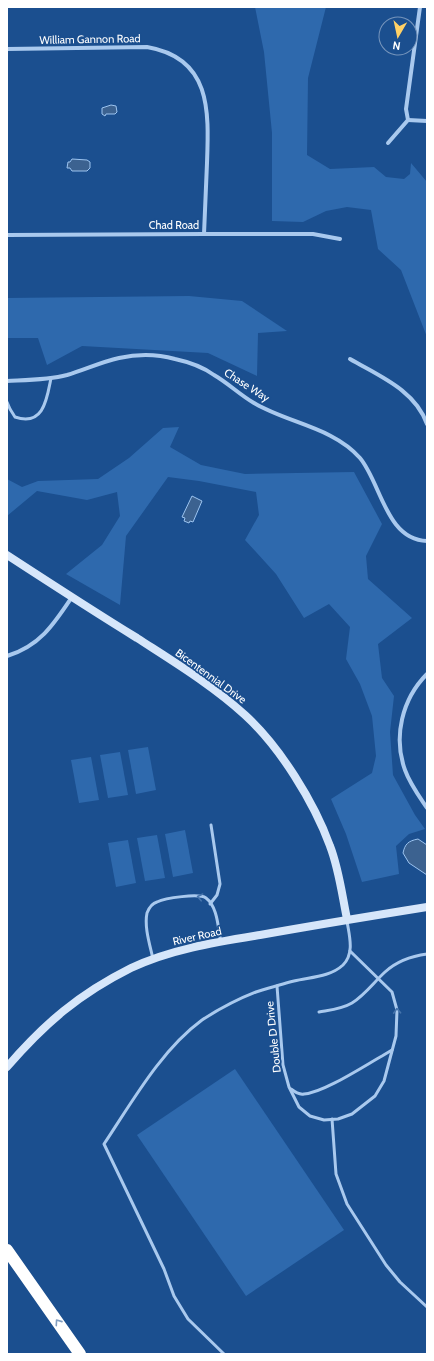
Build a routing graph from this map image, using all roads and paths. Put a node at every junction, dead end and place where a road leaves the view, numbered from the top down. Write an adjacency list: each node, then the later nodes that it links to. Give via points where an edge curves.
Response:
1 (420, 7): 3 (street, via 406,109)
2 (7, 49): 6 (street, William Gannon Road, via 147,47 168,52 185,63 201,86 207,114)
3 (408, 120): 4 (street); 5 (street)
4 (427, 121)
5 (388, 143)
6 (204, 234): 7 (street, Chad Road); 8 (street, Chad Road, via 312,234)
7 (7, 235)
8 (340, 239)
9 (350, 359): 13 (street, via 401,388 423,414)
10 (51, 378): 11 (street, Chase Way); 12 (lane, via 46,403 41,411 30,419 15,416); 14 (street, Chase Way, via 133,356 161,356 202,368 254,403 341,442 360,459 397,526 409,536)
11 (7, 381)
12 (7, 402)
13 (427, 424)
14 (427, 541)
15 (7, 555): 16 (street, Bicentennial Drive)
16 (72, 597): 17 (street, via 41,638 18,653); 23 (street, Bicentennial Drive, via 222,694 266,738 305,793 330,846)
17 (7, 656)
18 (427, 674): 19 (street, via 416,688 403,714 400,742 405,770)
19 (427, 808)
20 (211, 825): 21 (lane, via 220,884)
21 (210, 904): 24 (lane, via 214,910); 27 (lane, one-way to 27, via 206,898 192,896 152,905 147,918)
22 (427, 907): 23 (street, River Road)
23 (347, 919): 24 (street, River Road); 25 (lane)
24 (221, 942): 27 (street, River Road, via 178,951)
25 (350, 951): 28 (lane, Double D Drive); 29 (lane, Double D Drive, via 344,964 328,974)
26 (427, 954): 28 (lane, via 403,960)
27 (153, 960): 32 (street, River Road, via 106,981 71,1004 30,1040)
28 (379, 979): 30 (lane, via 352,1003); 31 (lane, Double D Drive, one-way to 28, via 397,1026 396,1003 392,992)
29 (277, 986): 33 (lane, Double D Drive, via 281,1050); 38 (lane, via 227,1006 202,1020 182,1037 154,1069 104,1144 164,1268 174,1296 188,1319)
30 (319, 1012)
31 (392, 1050): 33 (lane, via 321,1090 303,1095); 34 (lane, Double D Drive, via 384,1080 375,1096 352,1114)
32 (7, 1067)
33 (289, 1087): 34 (lane, Double D Drive, via 299,1106 310,1116 324,1120)
34 (332, 1119): 36 (lane, via 336,1174 347,1204 386,1265)
35 (7, 1250): 37 (highway, one-way to 35)
36 (427, 1307)
37 (80, 1354)
38 (224, 1354)

